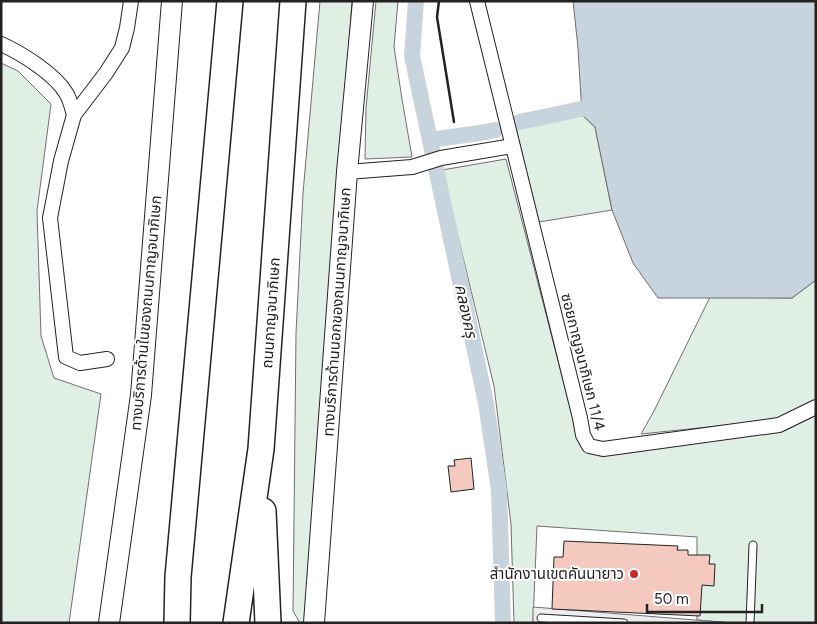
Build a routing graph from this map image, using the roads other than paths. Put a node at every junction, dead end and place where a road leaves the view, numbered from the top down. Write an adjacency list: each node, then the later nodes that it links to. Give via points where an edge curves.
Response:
1 (131, 1): 8 (street, via 122,48)
2 (172, 1): 17 (main road, ทางบริการด้านในของถนนกาญจนาภิเษก, via 142,395)
3 (230, 1): 15 (highway)
4 (293, 1): 13 (highway, ถนนกาญจนาภิเษก)
5 (363, 1): 10 (main road, ทางบริการด้านนอกของถนนกาญจนาภิเษก)
6 (477, 1): 9 (street, ซอยกาญจนาภิเษก 11/4)
7 (1, 44): 8 (street, via 54,78 66,93)
8 (74, 115): 11 (street, via 60,161 50,218 64,346 66,357 80,363)
9 (512, 146): 10 (street, via 441,158 412,167); 12 (street, ซอยกาญจนาภิเษก 11/4, via 583,434 589,446 602,449 779,425)
10 (347, 172): 22 (main road, ทางบริการด้านนอกของถนนกาญจนาภิเษก)
11 (108, 359)
12 (816, 407)
13 (261, 449): 20 (highway, ถนนกาญจนาภิเษก); 21 (highway)
14 (752, 545): 25 (lane)
15 (178, 577): 18 (highway); 19 (highway)
16 (541, 618): 23 (lane)
17 (109, 623)
18 (165, 623)
19 (177, 623)
20 (236, 623)
21 (268, 623)
22 (314, 623)
23 (619, 623): 24 (lane)
24 (624, 623)
25 (750, 623)

